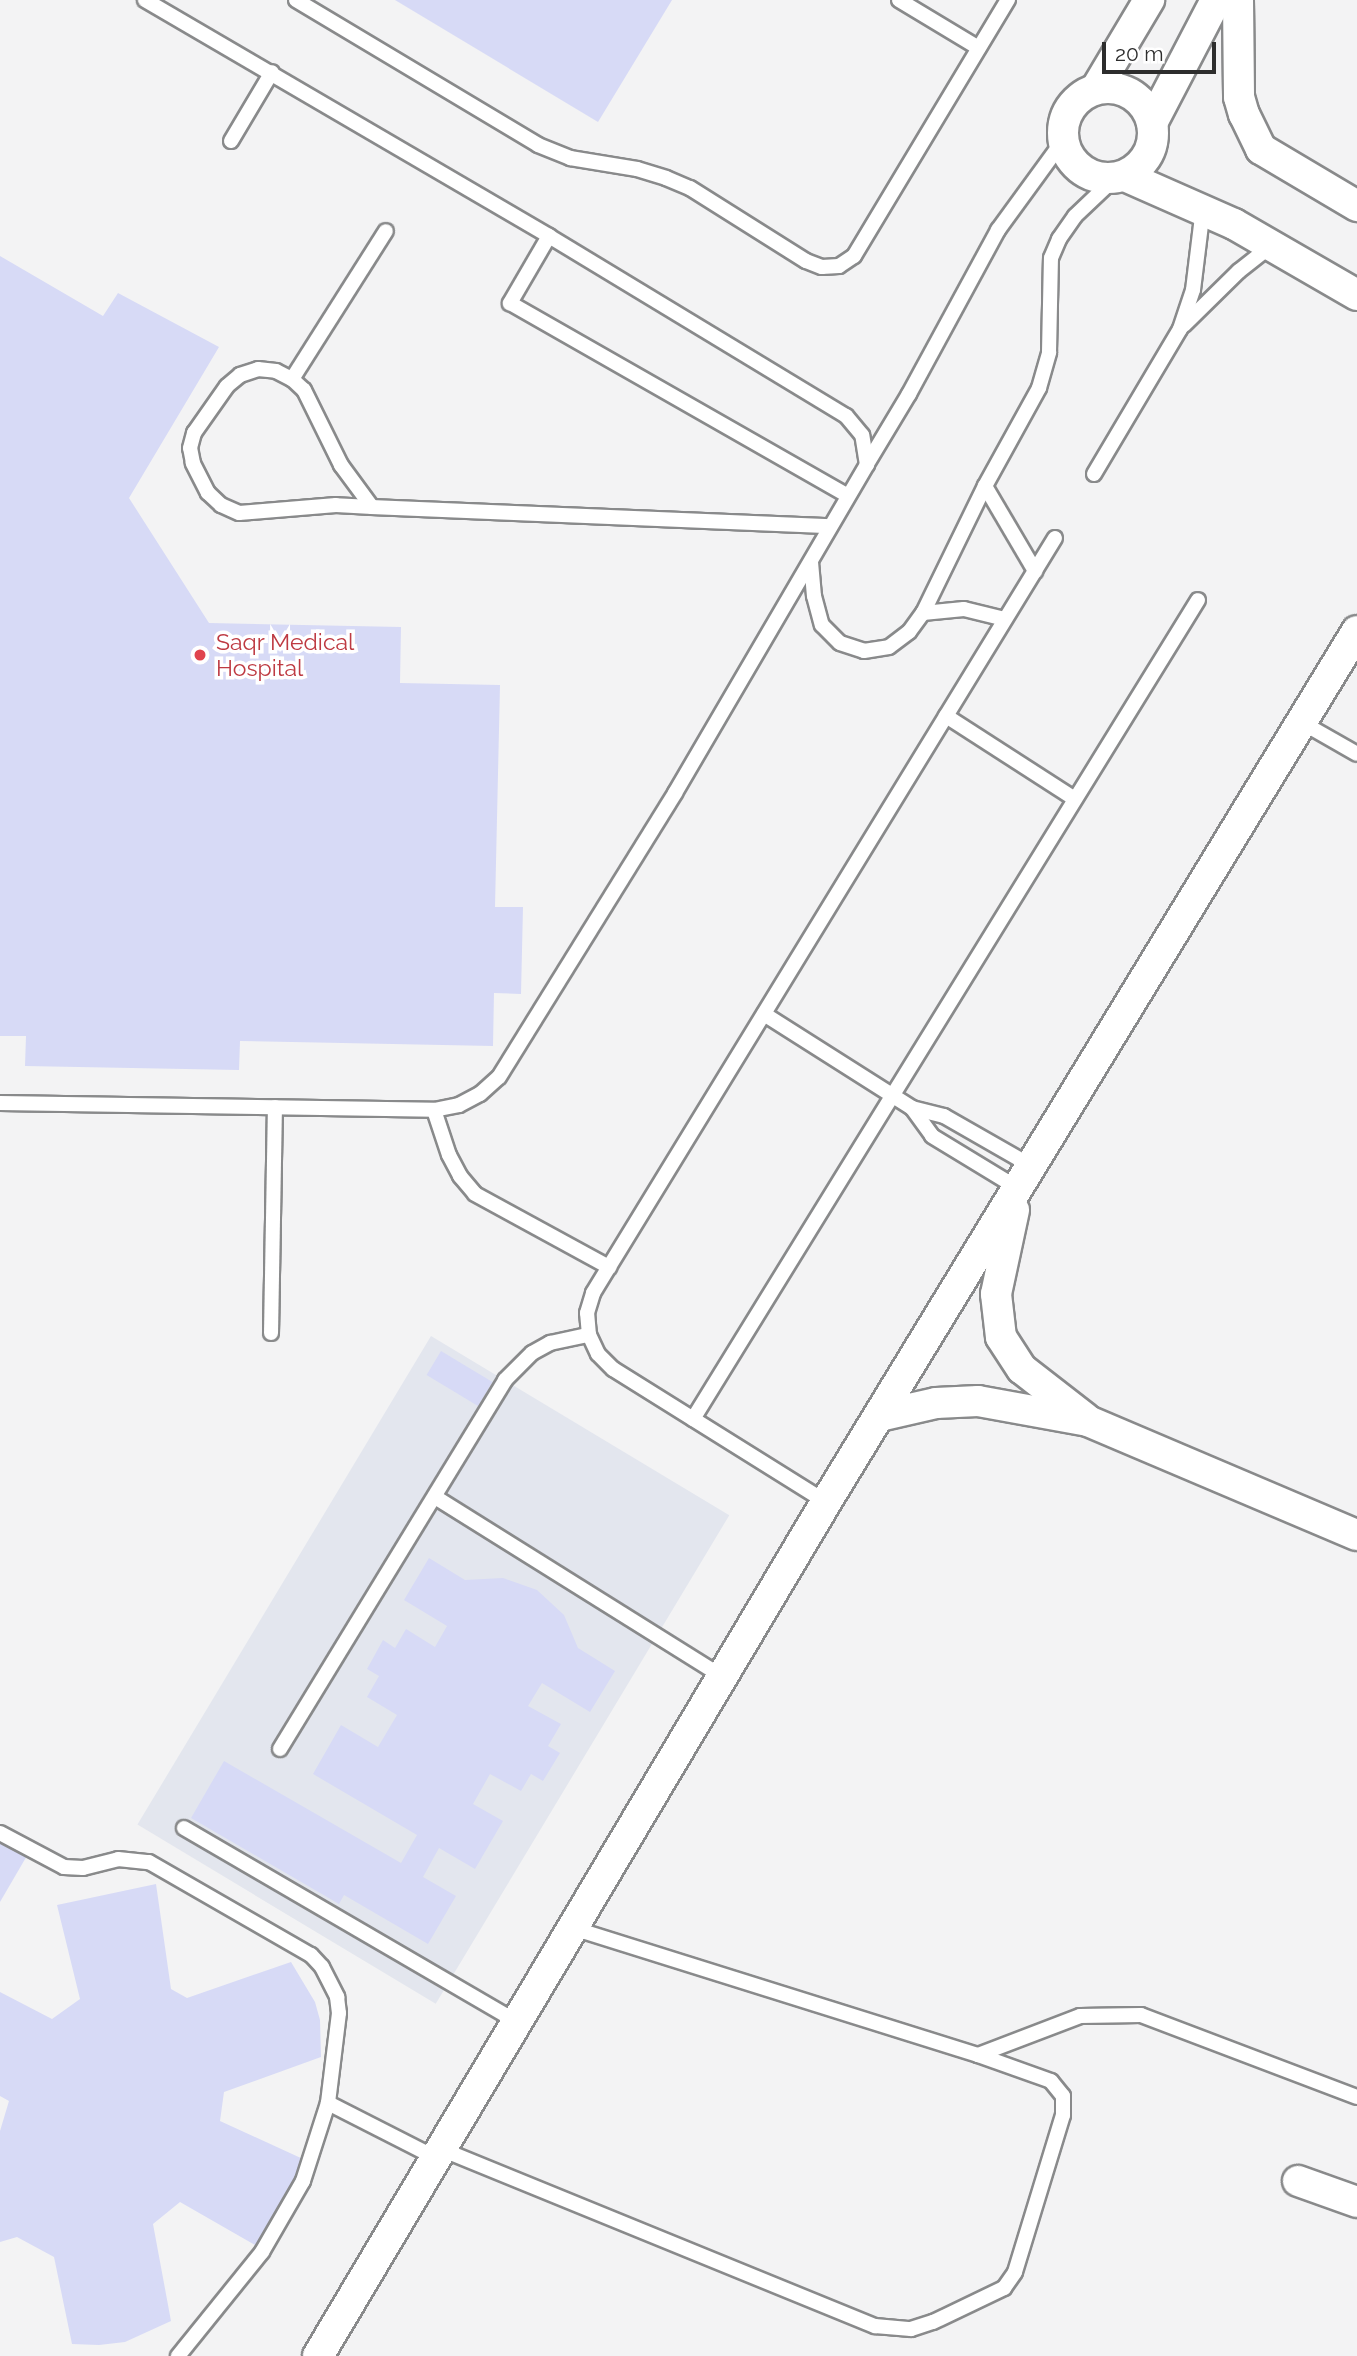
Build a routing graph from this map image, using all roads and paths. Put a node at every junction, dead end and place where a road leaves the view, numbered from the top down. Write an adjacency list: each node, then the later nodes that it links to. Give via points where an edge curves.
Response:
1 (145, 0): 9 (lane)
2 (296, 0): 8 (lane, via 538,145 570,158 637,169 690,188 822,267 839,266 854,256)
3 (899, 0): 8 (lane)
4 (1008, 0): 8 (lane)
5 (1149, 0): 10 (street)
6 (1216, 0): 11 (street)
7 (1238, 0): 15 (street, via 1239,97 1261,149)
8 (979, 48)
9 (272, 72): 12 (lane); 18 (lane)
10 (1096, 89): 11 (street, via 1124,91 1146,109); 13 (street, via 1069,109)
11 (1152, 122): 14 (street, via 1152,144 1143,163)
12 (231, 141)
13 (1063, 141): 14 (street, via 1079,169 1093,176); 23 (lane, via 998,230)
14 (1120, 177): 16 (street); 25 (lane, via 1075,216 1059,239 1051,258 1051,333 1045,370)
15 (1357, 206)
16 (1203, 208): 19 (street); 21 (lane, via 1193,290)
17 (386, 231): 22 (lane)
18 (550, 236): 23 (lane, via 846,416 862,435); 26 (lane, via 510,303)
19 (1272, 245): 20 (street); 21 (lane)
20 (1357, 295)
21 (1180, 329): 24 (lane)
22 (292, 379): 27 (lane, via 304,390 341,465); 27 (lane, via 276,370 257,369 240,375 202,419 190,448 208,493 239,513 336,505)
23 (867, 465): 26 (lane)
24 (1094, 474)
25 (985, 486): 31 (lane); 33 (lane)
26 (848, 496): 28 (lane)
27 (372, 507): 28 (lane)
28 (830, 526): 30 (lane)
29 (1055, 538): 31 (lane)
30 (811, 562): 33 (lane, via 822,625 840,643 864,651 889,648); 45 (lane, via 676,793 499,1077 481,1094)
31 (1035, 571): 34 (lane)
32 (1198, 600): 39 (lane)
33 (923, 613): 34 (lane, via 964,609)
34 (1005, 619): 36 (lane)
35 (1357, 631): 37 (street)
36 (946, 716): 39 (lane); 40 (lane)
37 (1301, 722): 38 (lane); 46 (street)
38 (1357, 754)
39 (1075, 799): 41 (lane)
40 (764, 1014): 41 (lane); 47 (lane)
41 (893, 1096): 44 (lane); 51 (lane)
42 (0, 1103): 43 (lane)
43 (275, 1107): 45 (lane); 48 (lane)
44 (912, 1108): 46 (lane, via 944,1116); 46 (lane, via 932,1136)
45 (435, 1110): 47 (lane, via 449,1155 475,1194)
46 (1026, 1178): 50 (street); 52 (street, via 996,1294 1001,1337 1022,1369)
47 (609, 1267): 49 (lane, via 587,1313)
48 (271, 1333)
49 (589, 1335): 51 (lane, via 598,1354 613,1369); 53 (lane, via 550,1343 517,1366)
50 (879, 1416): 52 (street, via 936,1403 978,1401); 54 (street)
51 (693, 1419): 54 (lane)
52 (1088, 1421): 55 (street)
53 (435, 1497): 56 (lane); 57 (lane)
54 (826, 1502): 56 (street)
55 (1357, 1535)
56 (722, 1676): 60 (street)
57 (281, 1749)
58 (184, 1828): 61 (lane)
59 (0, 1833): 64 (lane, via 64,1867 83,1868 118,1859 149,1862 311,1955 331,1981 339,2013)
60 (572, 1928): 61 (street); 62 (lane)
61 (517, 2022): 65 (street)
62 (978, 2054): 63 (lane, via 1080,2016 1141,2015); 65 (lane, via 1051,2081 1063,2096 1063,2115 1015,2272 1004,2288 911,2329 875,2326)
63 (1357, 2096)
64 (328, 2104): 65 (lane); 68 (lane, via 308,2168 285,2218)
65 (438, 2153): 69 (street)
66 (1298, 2181): 67 (street)
67 (1357, 2202)
68 (178, 2356)
69 (318, 2356)

